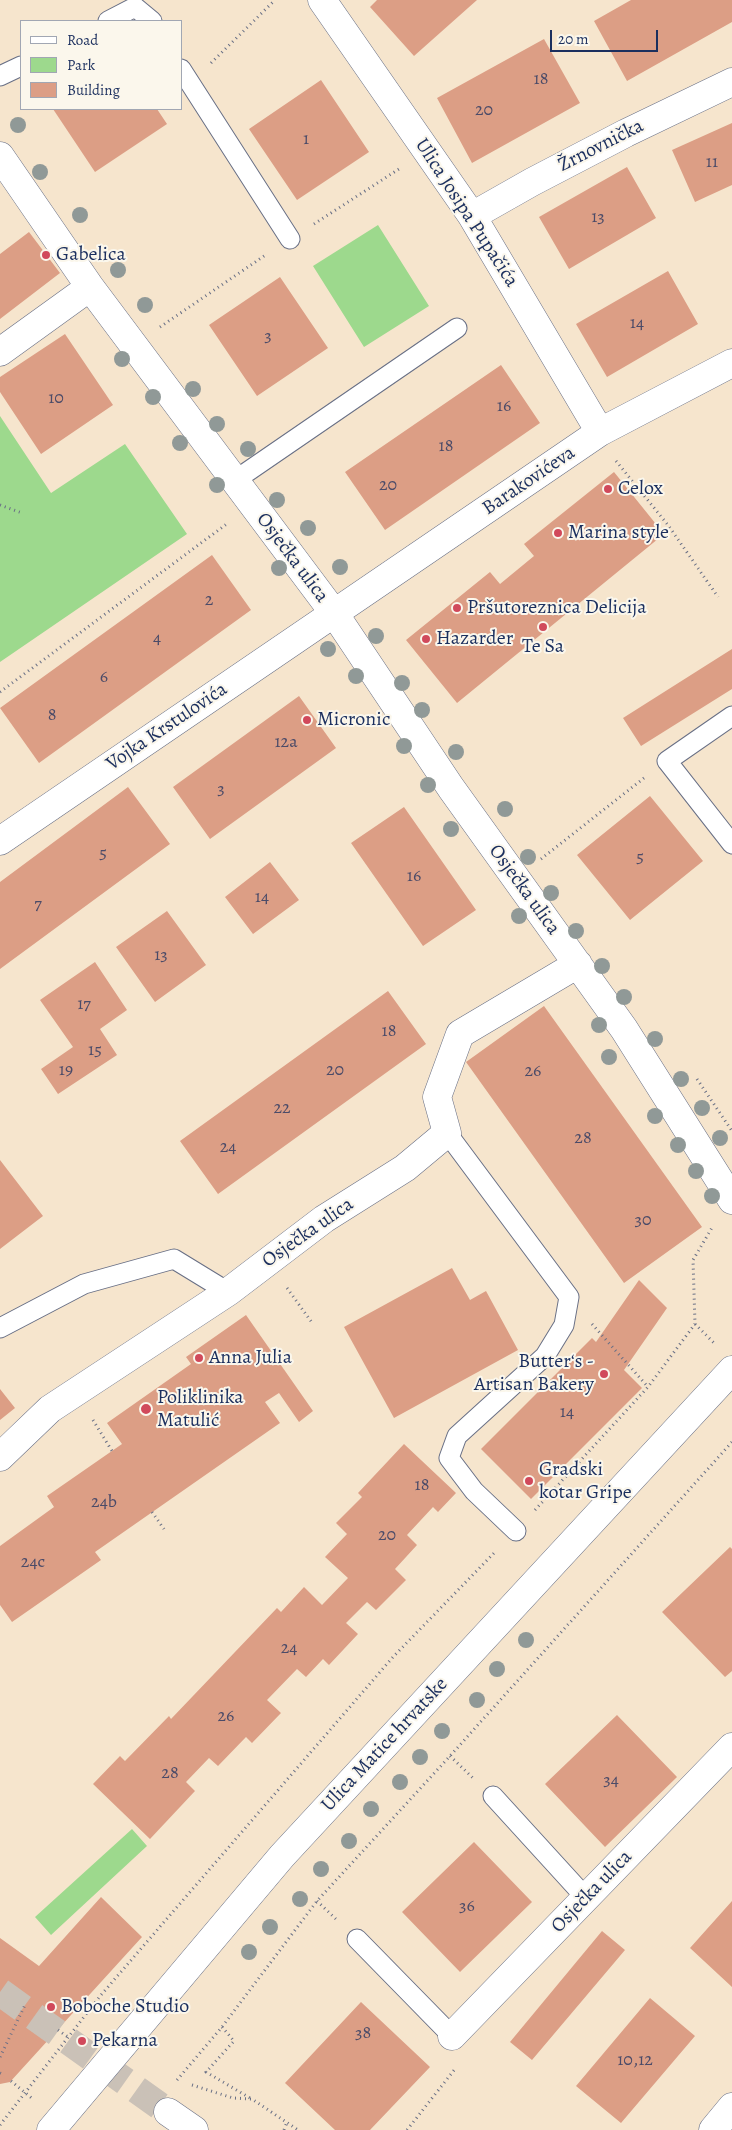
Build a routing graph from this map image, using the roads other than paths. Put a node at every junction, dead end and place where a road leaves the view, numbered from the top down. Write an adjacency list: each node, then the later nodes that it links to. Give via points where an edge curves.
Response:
1 (322, 0): 9 (street, Ulica Josipa Pupačića)
2 (110, 20): 3 (lane, via 135,7)
3 (151, 20)
4 (20, 66): 5 (lane)
5 (0, 76)
6 (186, 76): 10 (lane)
7 (732, 82): 9 (street, Žrnovnička, via 540,177)
8 (0, 156): 11 (street, Osječka ulica)
9 (472, 216): 15 (street, Ulica Josipa Pupačića)
10 (290, 239)
11 (90, 287): 13 (street); 16 (street, Osječka ulica)
12 (457, 328): 16 (lane)
13 (0, 352)
14 (732, 363): 15 (street, Barakovićeva)
15 (600, 432): 17 (street, Barakovićeva)
16 (234, 480): 17 (street, Osječka ulica)
17 (334, 613): 19 (street, Vojka Krstulovića); 21 (street, Osječka ulica, via 451,788)
18 (732, 716): 20 (lane, via 667,761)
19 (0, 841)
20 (732, 844)
21 (578, 964): 22 (street, via 460,1034 437,1097); 23 (street, Osječka ulica, via 624,1029)
22 (447, 1133): 24 (street, Osječka ulica, via 405,1168 324,1219); 28 (lane, via 569,1297 564,1325 545,1356 457,1436 449,1458 474,1491)
23 (731, 1199)
24 (228, 1292): 25 (lane, via 174,1259 84,1284); 27 (street, Osječka ulica, via 50,1409)
25 (0, 1328)
26 (732, 1370): 36 (street, Ulica Matice hrvatske, via 282,1856)
27 (0, 1457)
28 (516, 1531)
29 (732, 1747): 31 (street, Osječka ulica)
30 (493, 1796): 31 (lane)
31 (586, 1898): 33 (street, Osječka ulica)
32 (357, 1939): 33 (lane)
33 (452, 2036)
34 (170, 2099): 37 (street)
35 (732, 2107): 38 (street)
36 (51, 2130)
37 (194, 2130)
38 (713, 2130)

